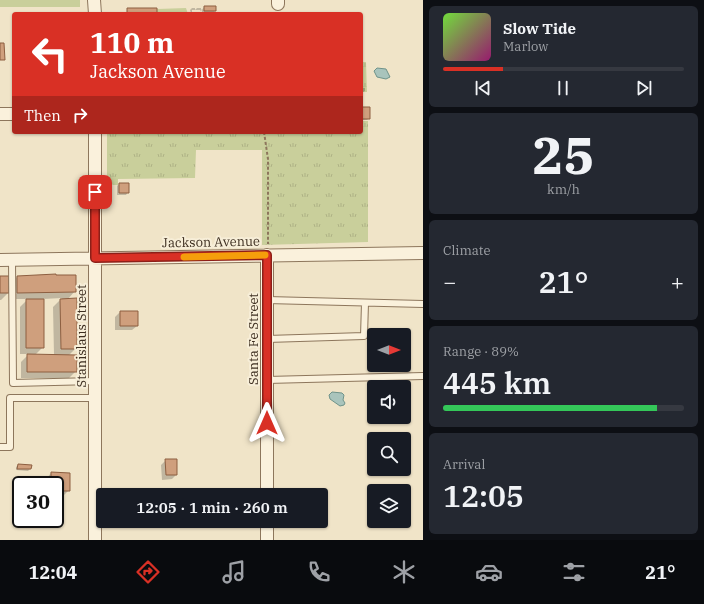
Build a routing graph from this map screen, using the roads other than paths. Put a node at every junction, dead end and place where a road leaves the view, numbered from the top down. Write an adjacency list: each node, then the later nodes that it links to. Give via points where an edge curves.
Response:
1 (94, 0): 2 (street)
2 (94, 12)
3 (0, 114): 4 (street)
4 (12, 114)
5 (95, 134): 8 (street, Stanislaus Street)
6 (423, 253): 7 (street, Jackson Avenue)
7 (267, 255): 8 (street, Jackson Avenue); 11 (street, Santa Fe Street)
8 (95, 258): 10 (street, Jackson Avenue); 17 (street, Stanislaus Street)
9 (0, 260): 10 (street, Jackson Avenue)
10 (12, 260): 17 (lane, via 13,382)
11 (267, 300): 12 (lane); 14 (street, Santa Fe Street)
12 (365, 303): 13 (lane); 14 (lane, via 364,336)
13 (423, 304)
14 (267, 339): 16 (street, Santa Fe Street)
15 (423, 376): 16 (lane)
16 (267, 380): 20 (street, Santa Fe Street)
17 (95, 381): 18 (street, Stanislaus Street)
18 (95, 398): 19 (lane, via 10,398 10,447); 22 (street, Stanislaus Street)
19 (0, 446)
20 (267, 488)
21 (267, 528): 23 (street)
22 (95, 540)
23 (267, 540)

